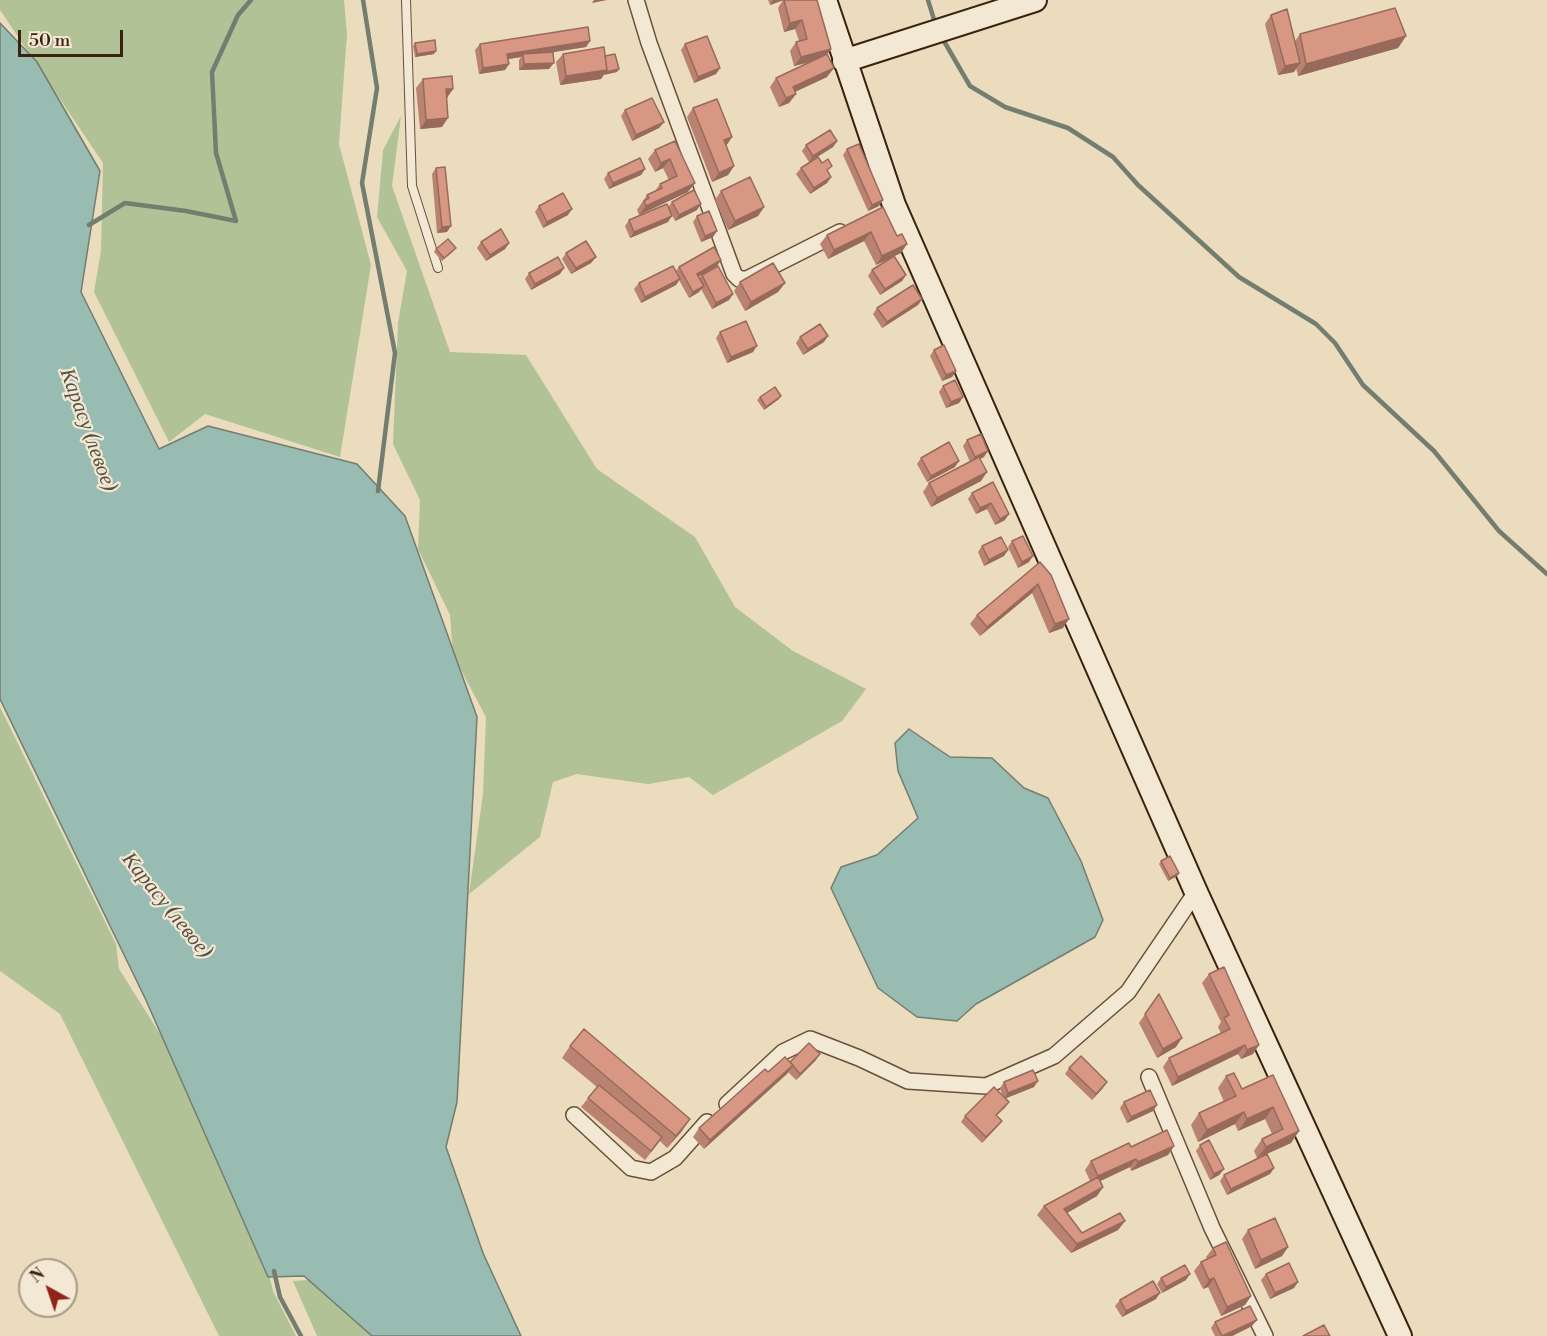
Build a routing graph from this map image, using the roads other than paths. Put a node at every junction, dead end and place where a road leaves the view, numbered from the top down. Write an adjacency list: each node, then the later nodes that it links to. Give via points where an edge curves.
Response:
1 (406, 0): 7 (lane, via 412,186)
2 (636, 0): 6 (street, via 734,274 747,279)
3 (825, 0): 5 (main road)
4 (1027, 1): 5 (main road)
5 (844, 61): 8 (main road, via 889,208)
6 (852, 226)
7 (438, 268)
8 (1196, 892): 10 (street, via 1128,992 1054,1056 986,1086 908,1080 810,1039 783,1052 706,1123 675,1158 651,1172 631,1168); 12 (main road)
9 (1149, 1077): 11 (street, via 1212,1228)
10 (574, 1115)
11 (1265, 1336)
12 (1400, 1336)

